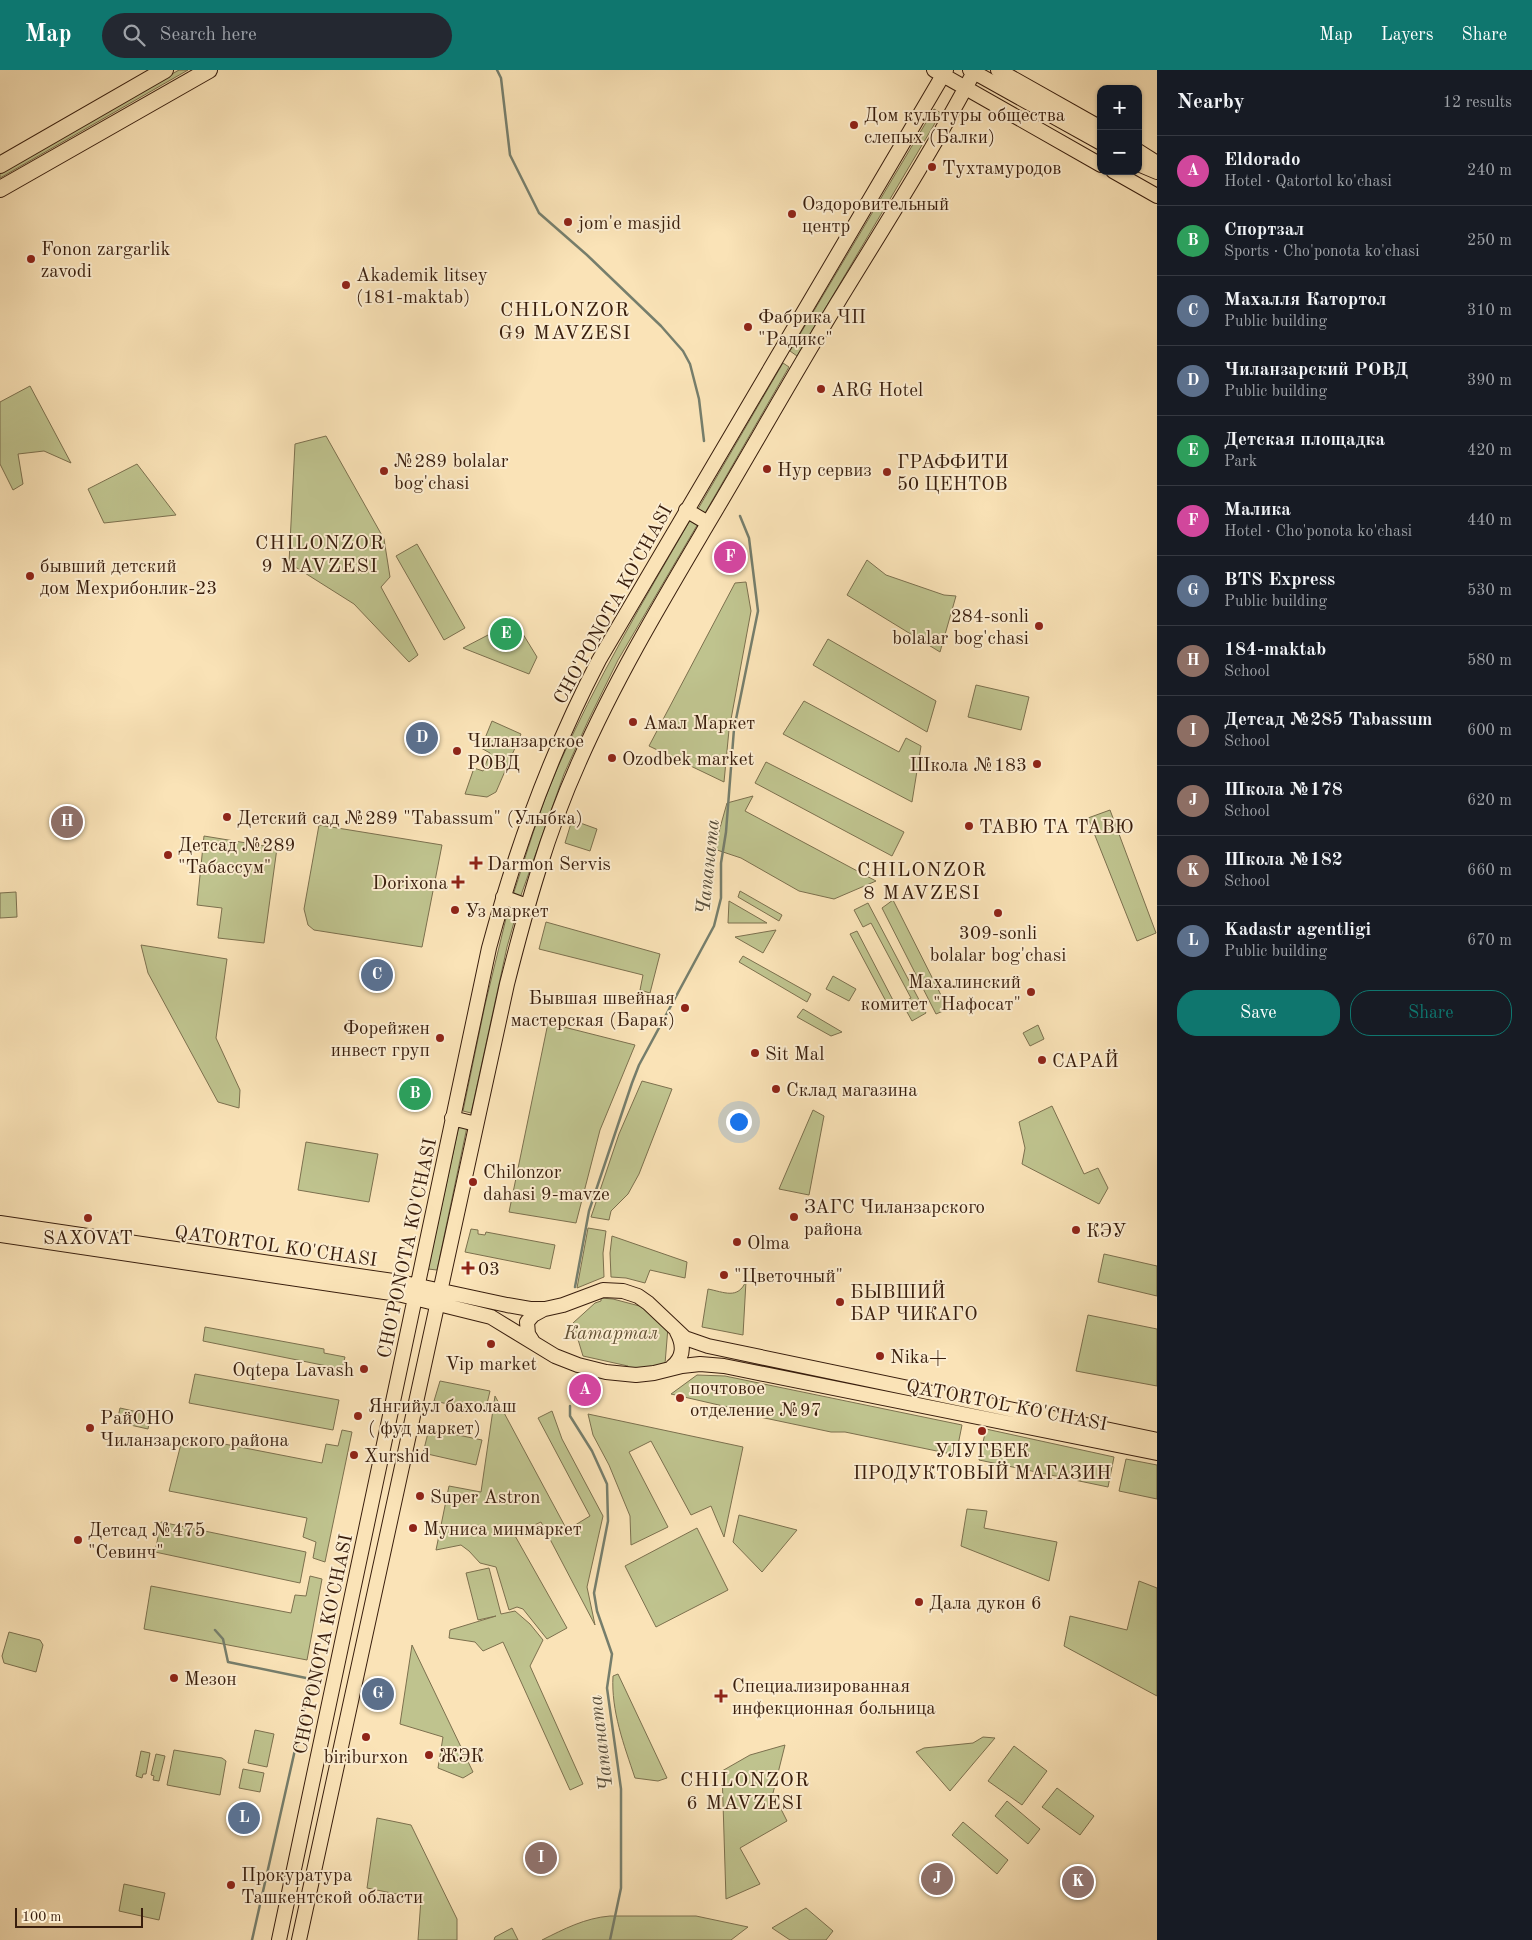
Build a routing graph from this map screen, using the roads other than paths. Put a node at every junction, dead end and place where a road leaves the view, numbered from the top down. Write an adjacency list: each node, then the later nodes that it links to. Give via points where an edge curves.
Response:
1 (165, 70): 12 (highway)
2 (209, 70): 16 (highway)
3 (998, 70): 7 (main road)
4 (973, 71): 6 (main road); 8 (main road)
5 (941, 72): 6 (main road); 18 (main road, CHO'PONOTA KO'CHASI)
6 (966, 88): 10 (main road); 19 (main road)
7 (1097, 126)
8 (1097, 141)
9 (1142, 154): 11 (main road)
10 (1097, 162)
11 (1157, 163)
12 (0, 165)
13 (1142, 166): 14 (main road)
14 (1157, 172)
15 (1120, 175): 17 (main road)
16 (0, 189)
17 (1157, 196)
18 (778, 355): 19 (main road); 20 (main road, CHO'PONOTA KO'CHASI)
19 (800, 367): 21 (main road)
20 (686, 510): 21 (main road); 22 (main road, CHO'PONOTA KO'CHASI, via 578,701 547,772)
21 (708, 524): 23 (main road, via 644,632 594,729 568,788)
22 (503, 897): 23 (main road); 24 (main road, CHO'PONOTA KO'CHASI)
23 (527, 906): 25 (main road)
24 (452, 1118): 25 (main road); 28 (main road, CHO'PONOTA KO'CHASI)
25 (476, 1124): 29 (main road)
26 (0, 1223): 28 (main road, QATORTOL KO'CHASI)
27 (0, 1235): 28 (main road, QATORTOL KO'CHASI, via 398,1294)
28 (416, 1292): 29 (main road, QATORTOL KO'CHASI); 36 (main road, CHO'PONOTA KO'CHASI)
29 (439, 1297): 30 (main road, QATORTOL KO'CHASI); 32 (main road, QATORTOL KO'CHASI, via 491,1317); 37 (main road)
30 (545, 1309): 31 (main road, QATORTOL KO'CHASI, via 603,1290 622,1291 648,1303); 32 (main road, QATORTOL KO'CHASI, via 527,1322)
31 (677, 1332): 33 (main road, via 682,1342 682,1353); 34 (main road, QATORTOL KO'CHASI, via 694,1342 737,1354)
32 (533, 1343): 33 (main road, QATORTOL KO'CHASI, via 564,1360 606,1372 630,1376)
33 (672, 1367): 35 (main road, QATORTOL KO'CHASI, via 700,1364 731,1367)
34 (1157, 1440)
35 (1157, 1453)
36 (373, 1495): 37 (main road, via 387,1489); 38 (main road, CHO'PONOTA KO'CHASI)
37 (395, 1497): 39 (main road)
38 (292, 1877): 39 (main road, via 300,1890); 40 (main road, CHO'PONOTA KO'CHASI)
39 (311, 1886): 41 (main road)
40 (279, 1940)
41 (299, 1940)

